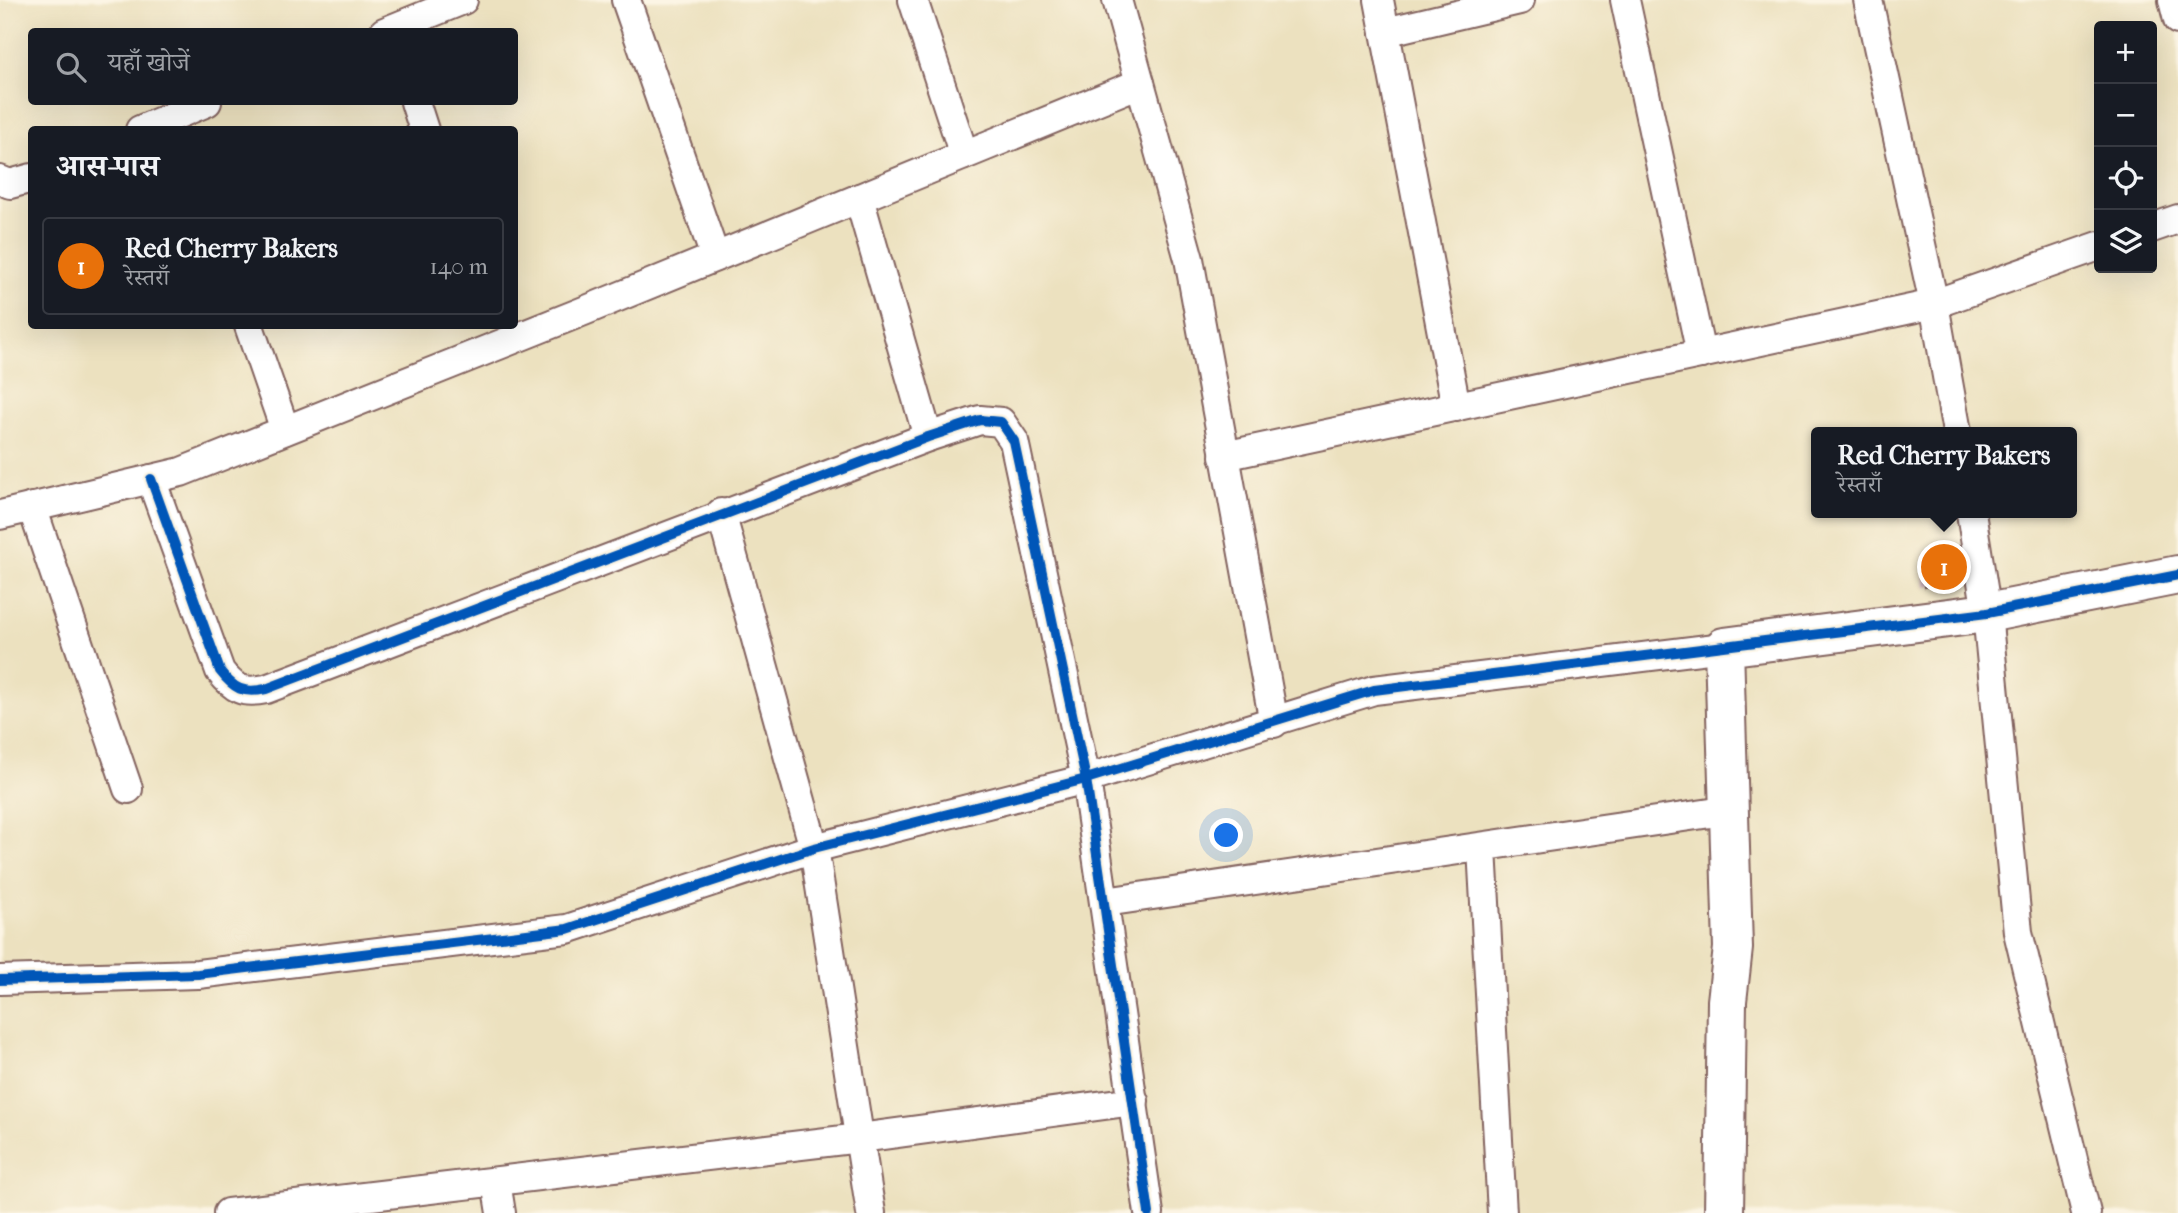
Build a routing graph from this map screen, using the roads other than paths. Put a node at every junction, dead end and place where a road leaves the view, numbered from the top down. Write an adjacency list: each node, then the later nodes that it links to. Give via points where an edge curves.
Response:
1 (464, 0): 11 (street)
2 (625, 0): 26 (street)
3 (913, 0): 19 (street)
4 (1116, 0): 13 (street)
5 (1379, 0): 12 (street)
6 (1520, 0): 12 (street)
7 (1625, 0): 32 (street)
8 (1868, 0): 27 (street)
9 (2174, 0): 10 (street)
10 (2178, 20)
11 (395, 28)
12 (1385, 32): 33 (street)
13 (1140, 83): 19 (street); 37 (street, via 1188,258)
14 (202, 105): 16 (street)
15 (416, 105): 18 (street)
16 (177, 122): 17 (street)
17 (158, 126)
18 (423, 126)
19 (964, 155): 22 (street)
20 (28, 179): 21 (street, via 10,184)
21 (0, 180)
22 (859, 198): 26 (street); 36 (street)
23 (2178, 219): 24 (street)
24 (2157, 226)
25 (2094, 248): 27 (street)
26 (715, 257): 28 (street)
27 (1934, 304): 32 (street); 34 (street)
28 (518, 327)
29 (250, 329): 35 (street)
30 (512, 329): 31 (street)
31 (495, 335): 35 (street)
32 (1701, 354): 33 (street)
33 (1456, 407): 37 (street)
34 (1956, 427)
35 (285, 430): 38 (street, via 181,472)
36 (928, 437): 40 (street); 47 (street, via 980,420 1001,422 1014,441)
37 (1224, 456): 46 (street)
38 (151, 479): 39 (street); 40 (street, via 220,671 232,687 250,693)
39 (33, 508): 41 (street); 48 (street)
40 (721, 513): 50 (street)
41 (0, 515)
42 (1972, 518): 44 (street)
43 (2178, 575): 44 (street)
44 (1987, 612): 45 (street); 63 (street, via 2018,932)
45 (1724, 647): 46 (street, via 1374,691); 49 (street)
46 (1274, 723): 47 (street)
47 (1086, 779): 50 (street); 52 (street)
48 (128, 789)
49 (1731, 810): 51 (street); 62 (street, via 1733,948 1727,1001)
50 (814, 848): 53 (street, via 567,929 198,974); 55 (street)
51 (1482, 848): 52 (street); 61 (street)
52 (1105, 902): 54 (street)
53 (0, 980)
54 (1134, 1101): 55 (street); 60 (street)
55 (860, 1139): 56 (street); 59 (street)
56 (496, 1182): 57 (street); 58 (street)
57 (228, 1213)
58 (501, 1213)
59 (871, 1213)
60 (1149, 1213)
61 (1502, 1213)
62 (1724, 1213)
63 (2086, 1213)

